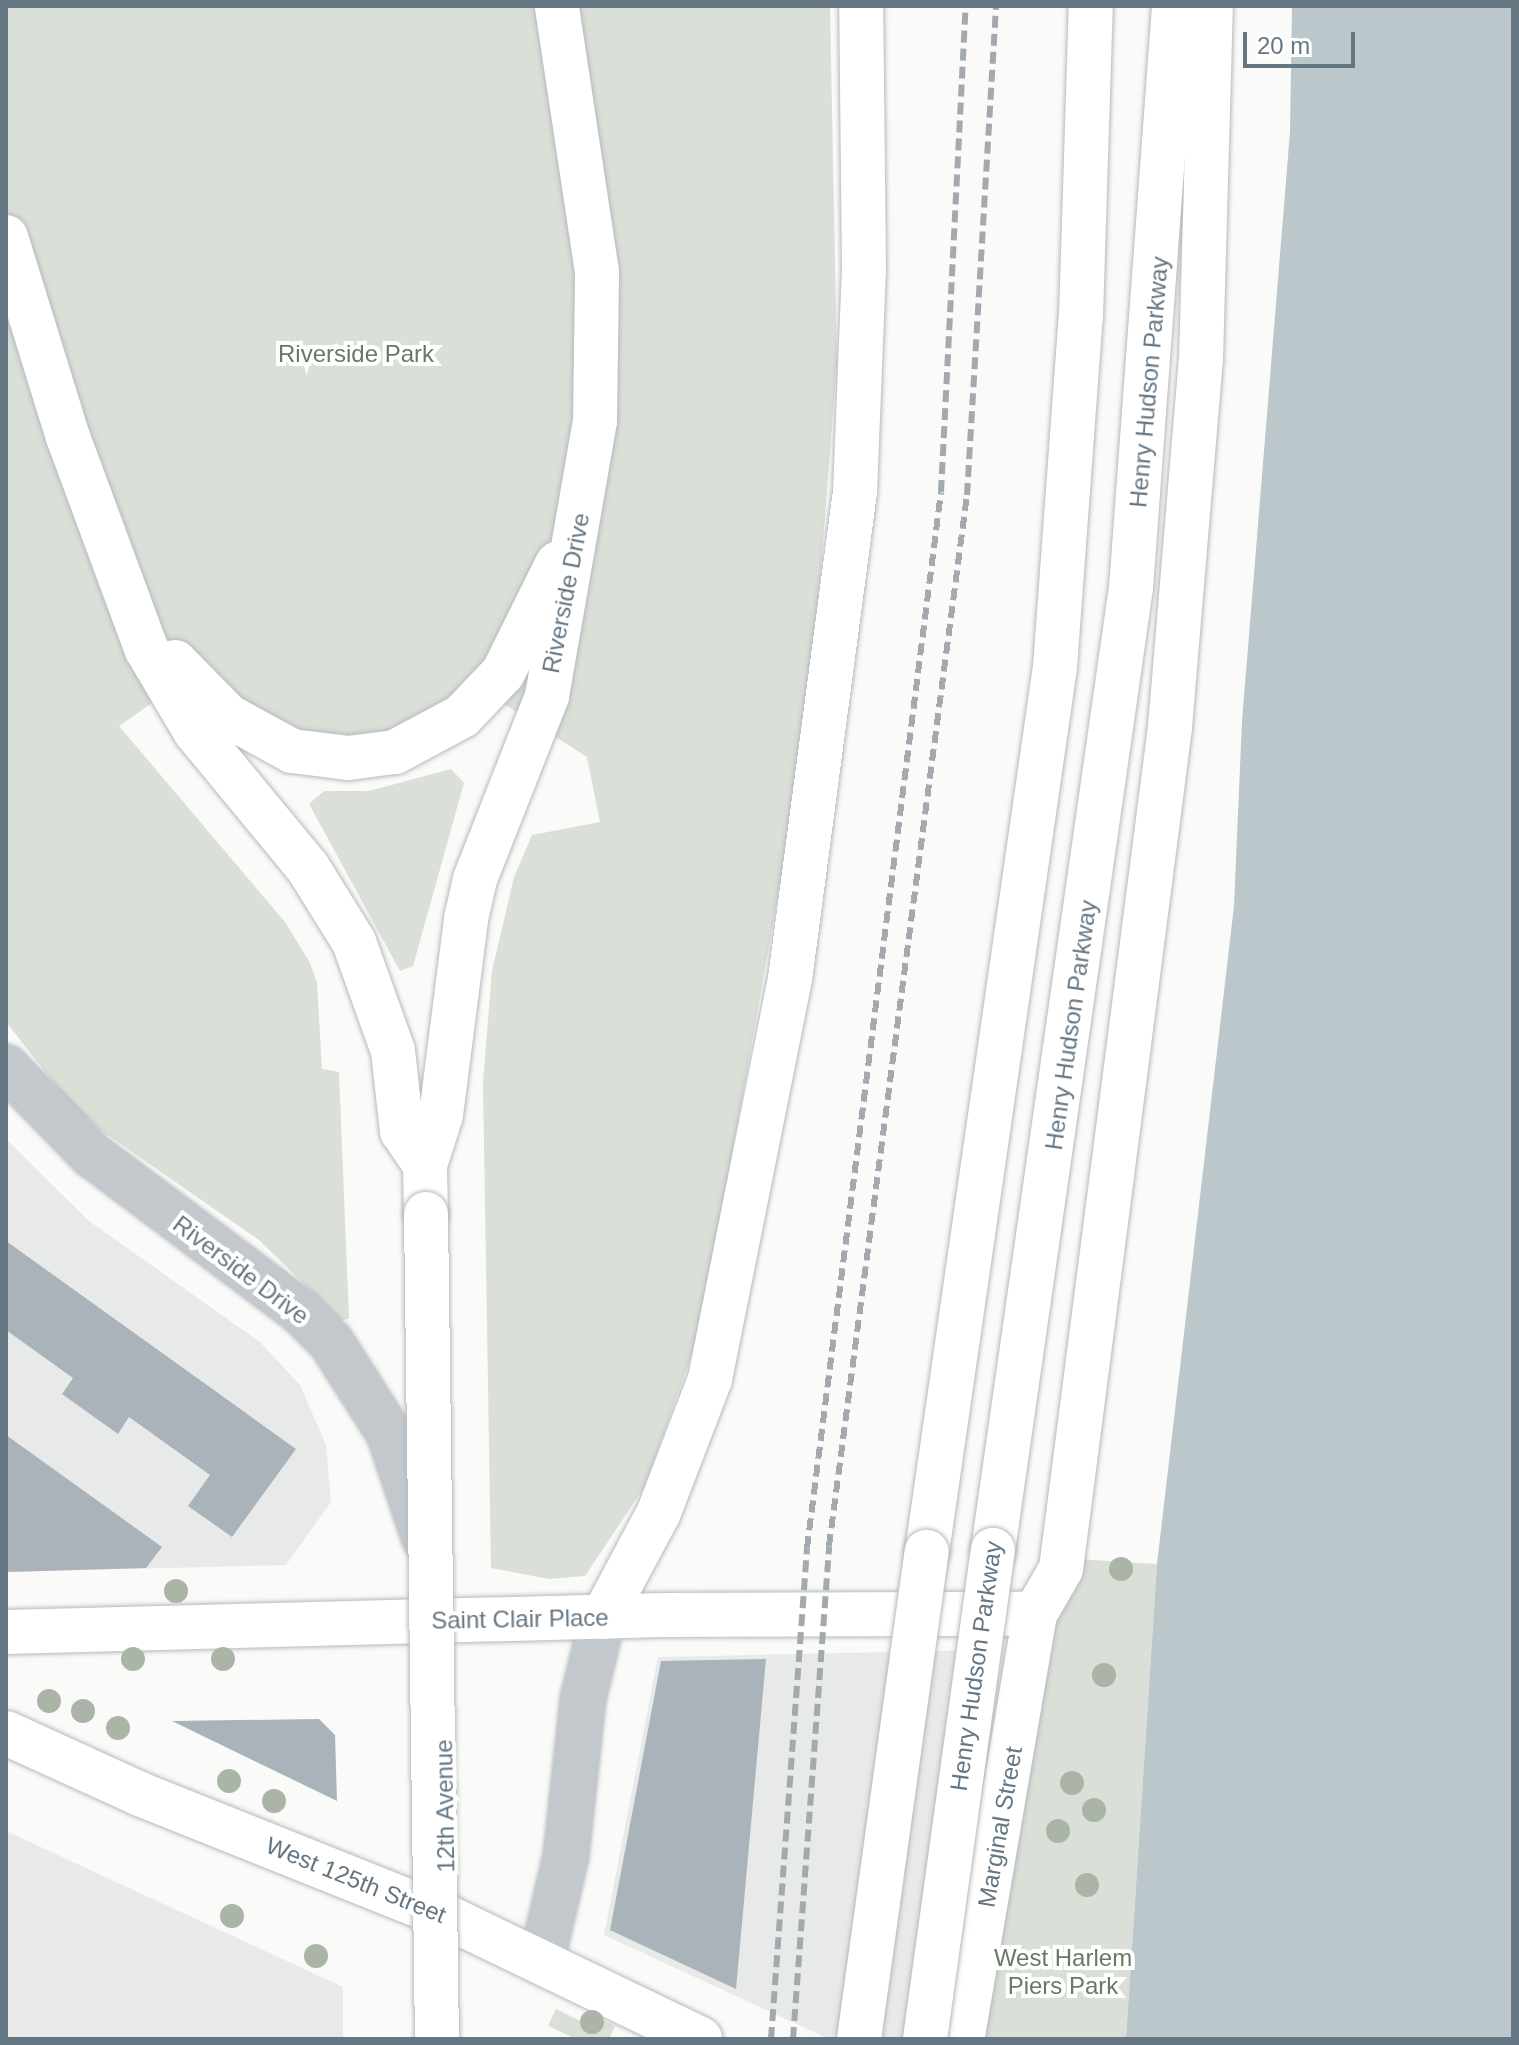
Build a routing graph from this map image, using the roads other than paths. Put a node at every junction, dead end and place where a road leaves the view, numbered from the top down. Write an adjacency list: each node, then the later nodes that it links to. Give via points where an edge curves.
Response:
1 (557, 6): 7 (main road, Riverside Drive, via 597,272 599,355)
2 (861, 6): 12 (main road, via 864,271 855,492 790,979 710,1379 682,1463)
3 (1091, 6): 21 (main road, bridge, via 1081,317 1055,667)
4 (1174, 6): 22 (main road, Henry Hudson Parkway, bridge, via 1131,588)
5 (1211, 6): 11 (main road, via 1201,360 1170,727 1061,1569)
6 (6, 237): 8 (main road)
7 (584, 495): 8 (main road, via 503,673 450,725 395,752 316,756 240,725 187,677); 10 (main road, Riverside Drive, via 547,696 475,879 450,1010 441,1115)
8 (118, 577): 10 (main road, via 175,702 308,868 354,942 393,1051 402,1131)
9 (6, 1067): 13 (street, Riverside Drive, via 92,1155 301,1312 331,1342 362,1382 404,1469)
10 (425, 1165): 18 (main road, Riverside Drive, bridge)
11 (1019, 1614): 12 (main road, Saint Clair Place); 23 (main road, Marginal Street)
12 (603, 1617): 13 (main road, Saint Clair Place); 17 (street, via 583,1699 566,1856)
13 (443, 1621): 14 (main road, Saint Clair Place); 16 (street, 12th Avenue)
14 (6, 1632)
15 (6, 1733): 16 (main road, West 125th Street, via 140,1794)
16 (447, 1917): 17 (main road, West 125th Street); 19 (street, 12th Avenue)
17 (542, 1959): 20 (main road, West 125th Street)
18 (437, 2039)
19 (448, 2039)
20 (700, 2039)
21 (859, 2039)
22 (925, 2039)
23 (962, 2039)

